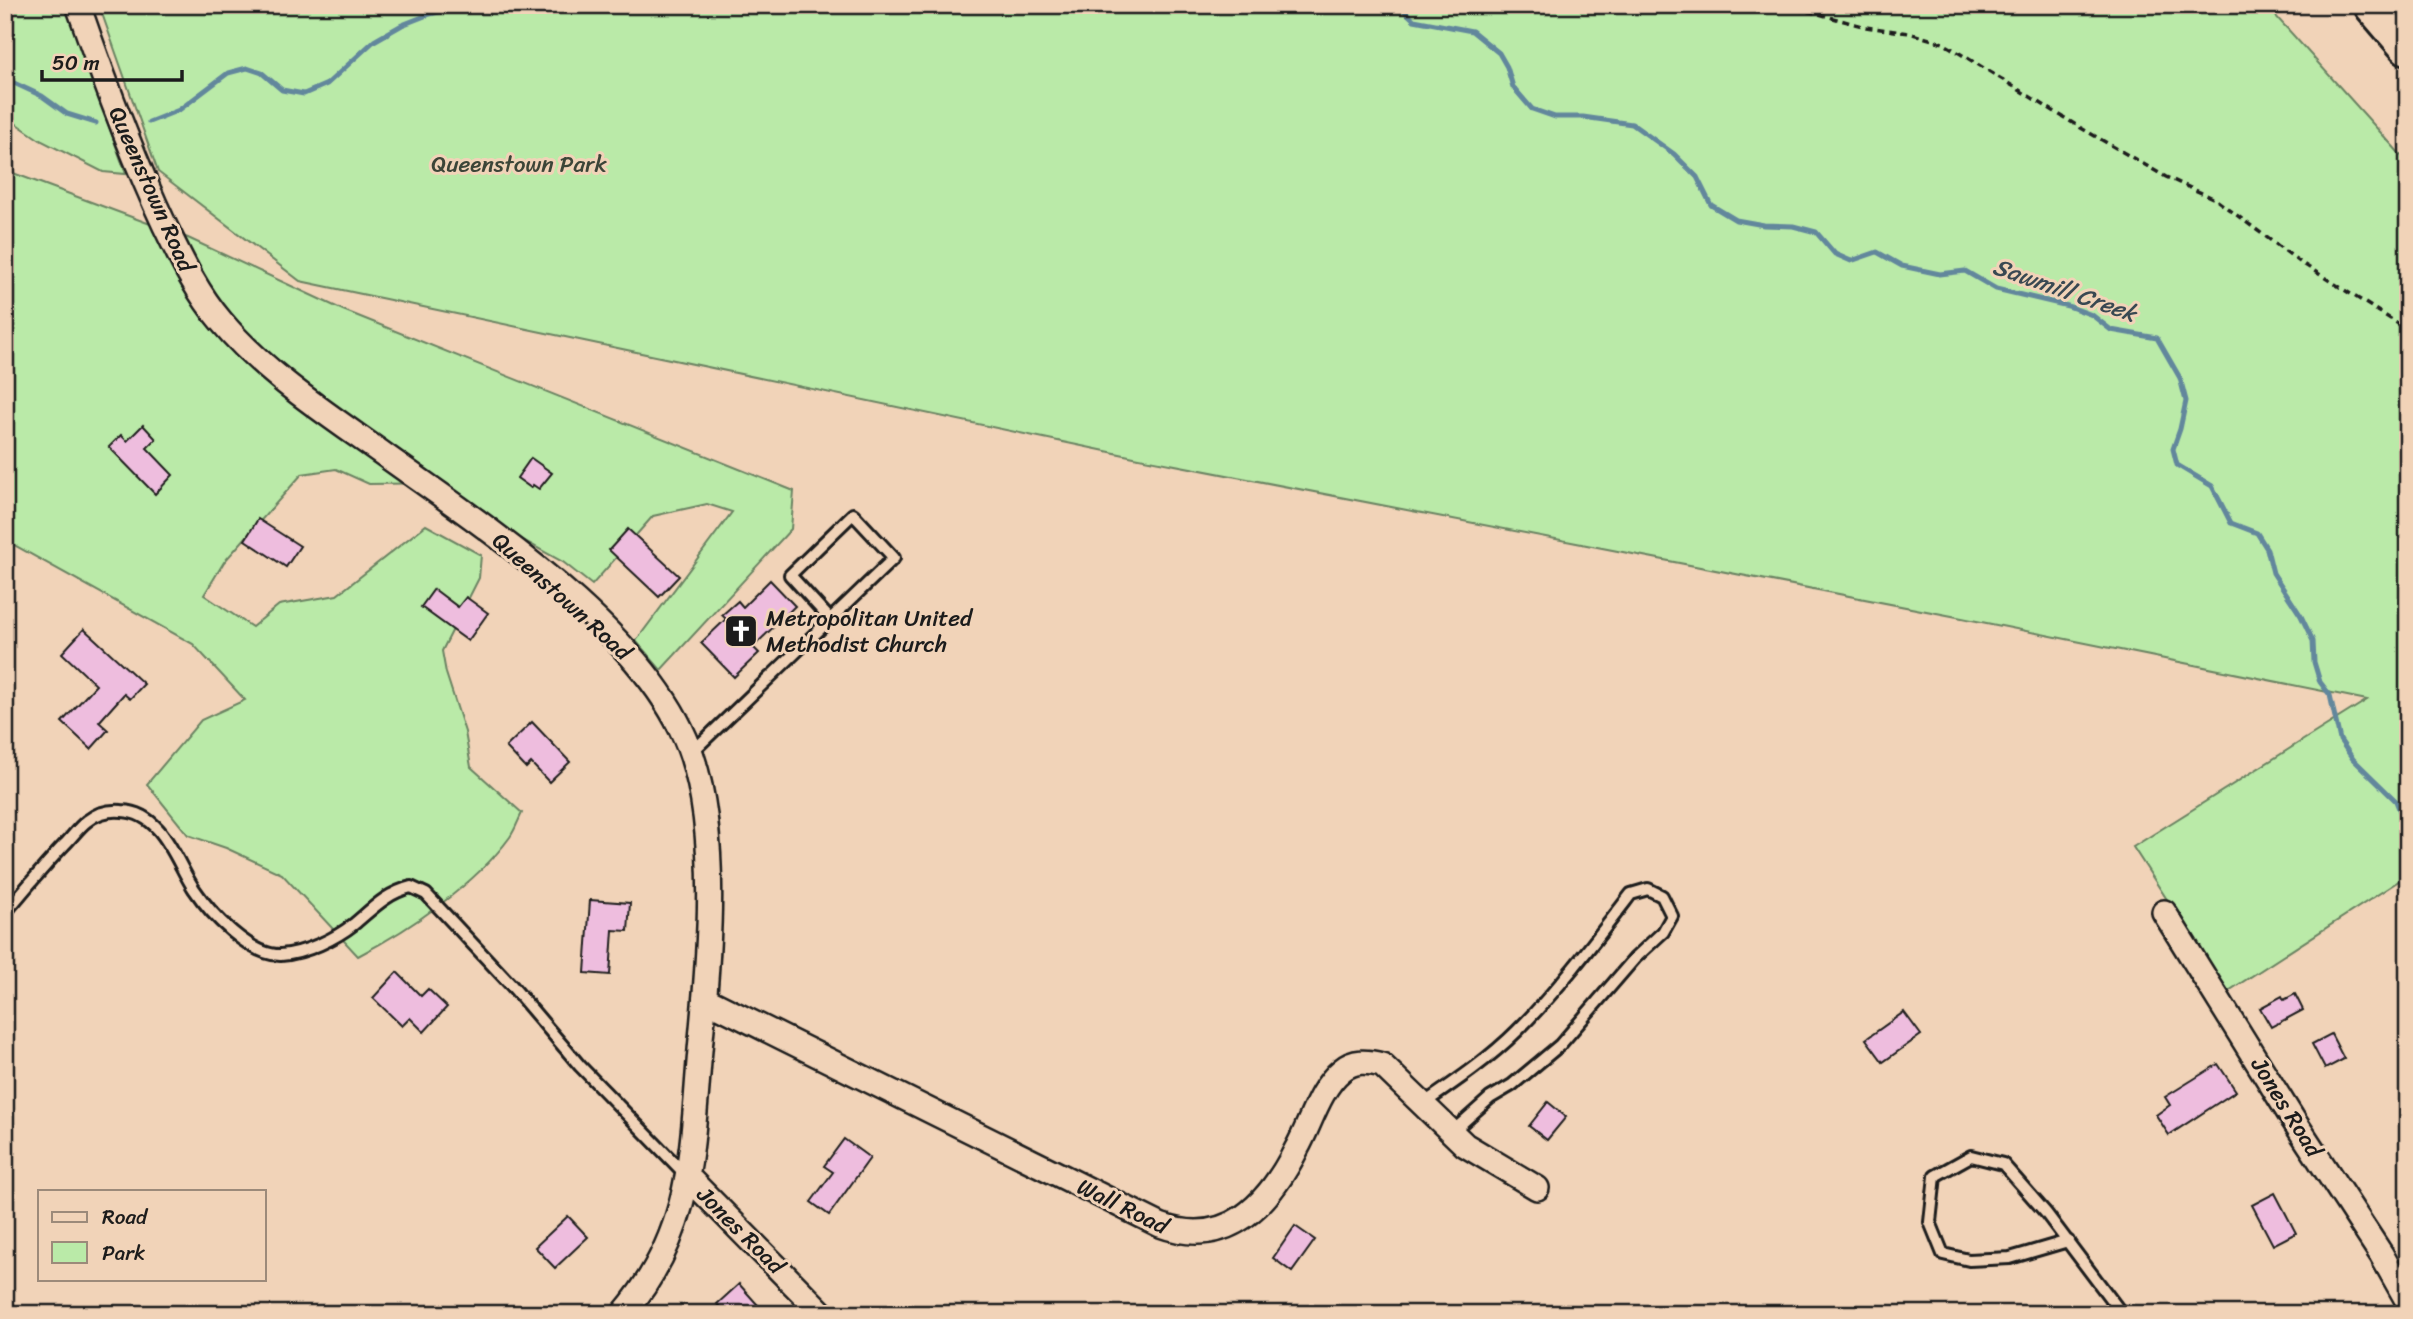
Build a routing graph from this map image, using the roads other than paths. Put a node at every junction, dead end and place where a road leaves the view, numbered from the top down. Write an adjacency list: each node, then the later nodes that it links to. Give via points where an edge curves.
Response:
1 (78, 5): 5 (street, Queenstown Road, via 155,204 203,298 221,321 280,376 488,528 590,616 663,698)
2 (2374, 5): 3 (highway)
3 (2408, 45)
4 (830, 619): 4 (lane, via 894,558 853,514 790,575); 5 (lane)
5 (691, 753): 8 (street, Queenstown Road, via 699,779 707,850)
6 (5, 912): 11 (lane, via 88,821 110,810 133,811 149,820 161,832 195,891 245,942 265,953 313,947 352,925 394,891 411,887 426,894)
7 (2164, 912): 14 (street, Jones Road)
8 (705, 999): 9 (street, Wall Road, via 1179,1233 1231,1226 1261,1203 1297,1149 1323,1094 1342,1070 1354,1063 1382,1065); 11 (street, Queenstown Road)
9 (1423, 1104): 10 (street, Wall Road); 10 (lane, via 1516,1032 1630,894 1648,888 1662,896 1672,916 1663,932 1634,958 1560,1045)
10 (1452, 1132): 12 (street, Wall Road)
11 (688, 1177): 15 (street, Queenstown Road, via 669,1243); 16 (street, Jones Road)
12 (1538, 1188)
13 (2068, 1241): 13 (lane, via 2003,1164 1970,1156 1936,1176 1930,1222 1943,1254 1969,1260 2010,1258); 17 (lane)
14 (2408, 1302)
15 (623, 1314)
16 (823, 1314)
17 (2122, 1314)

